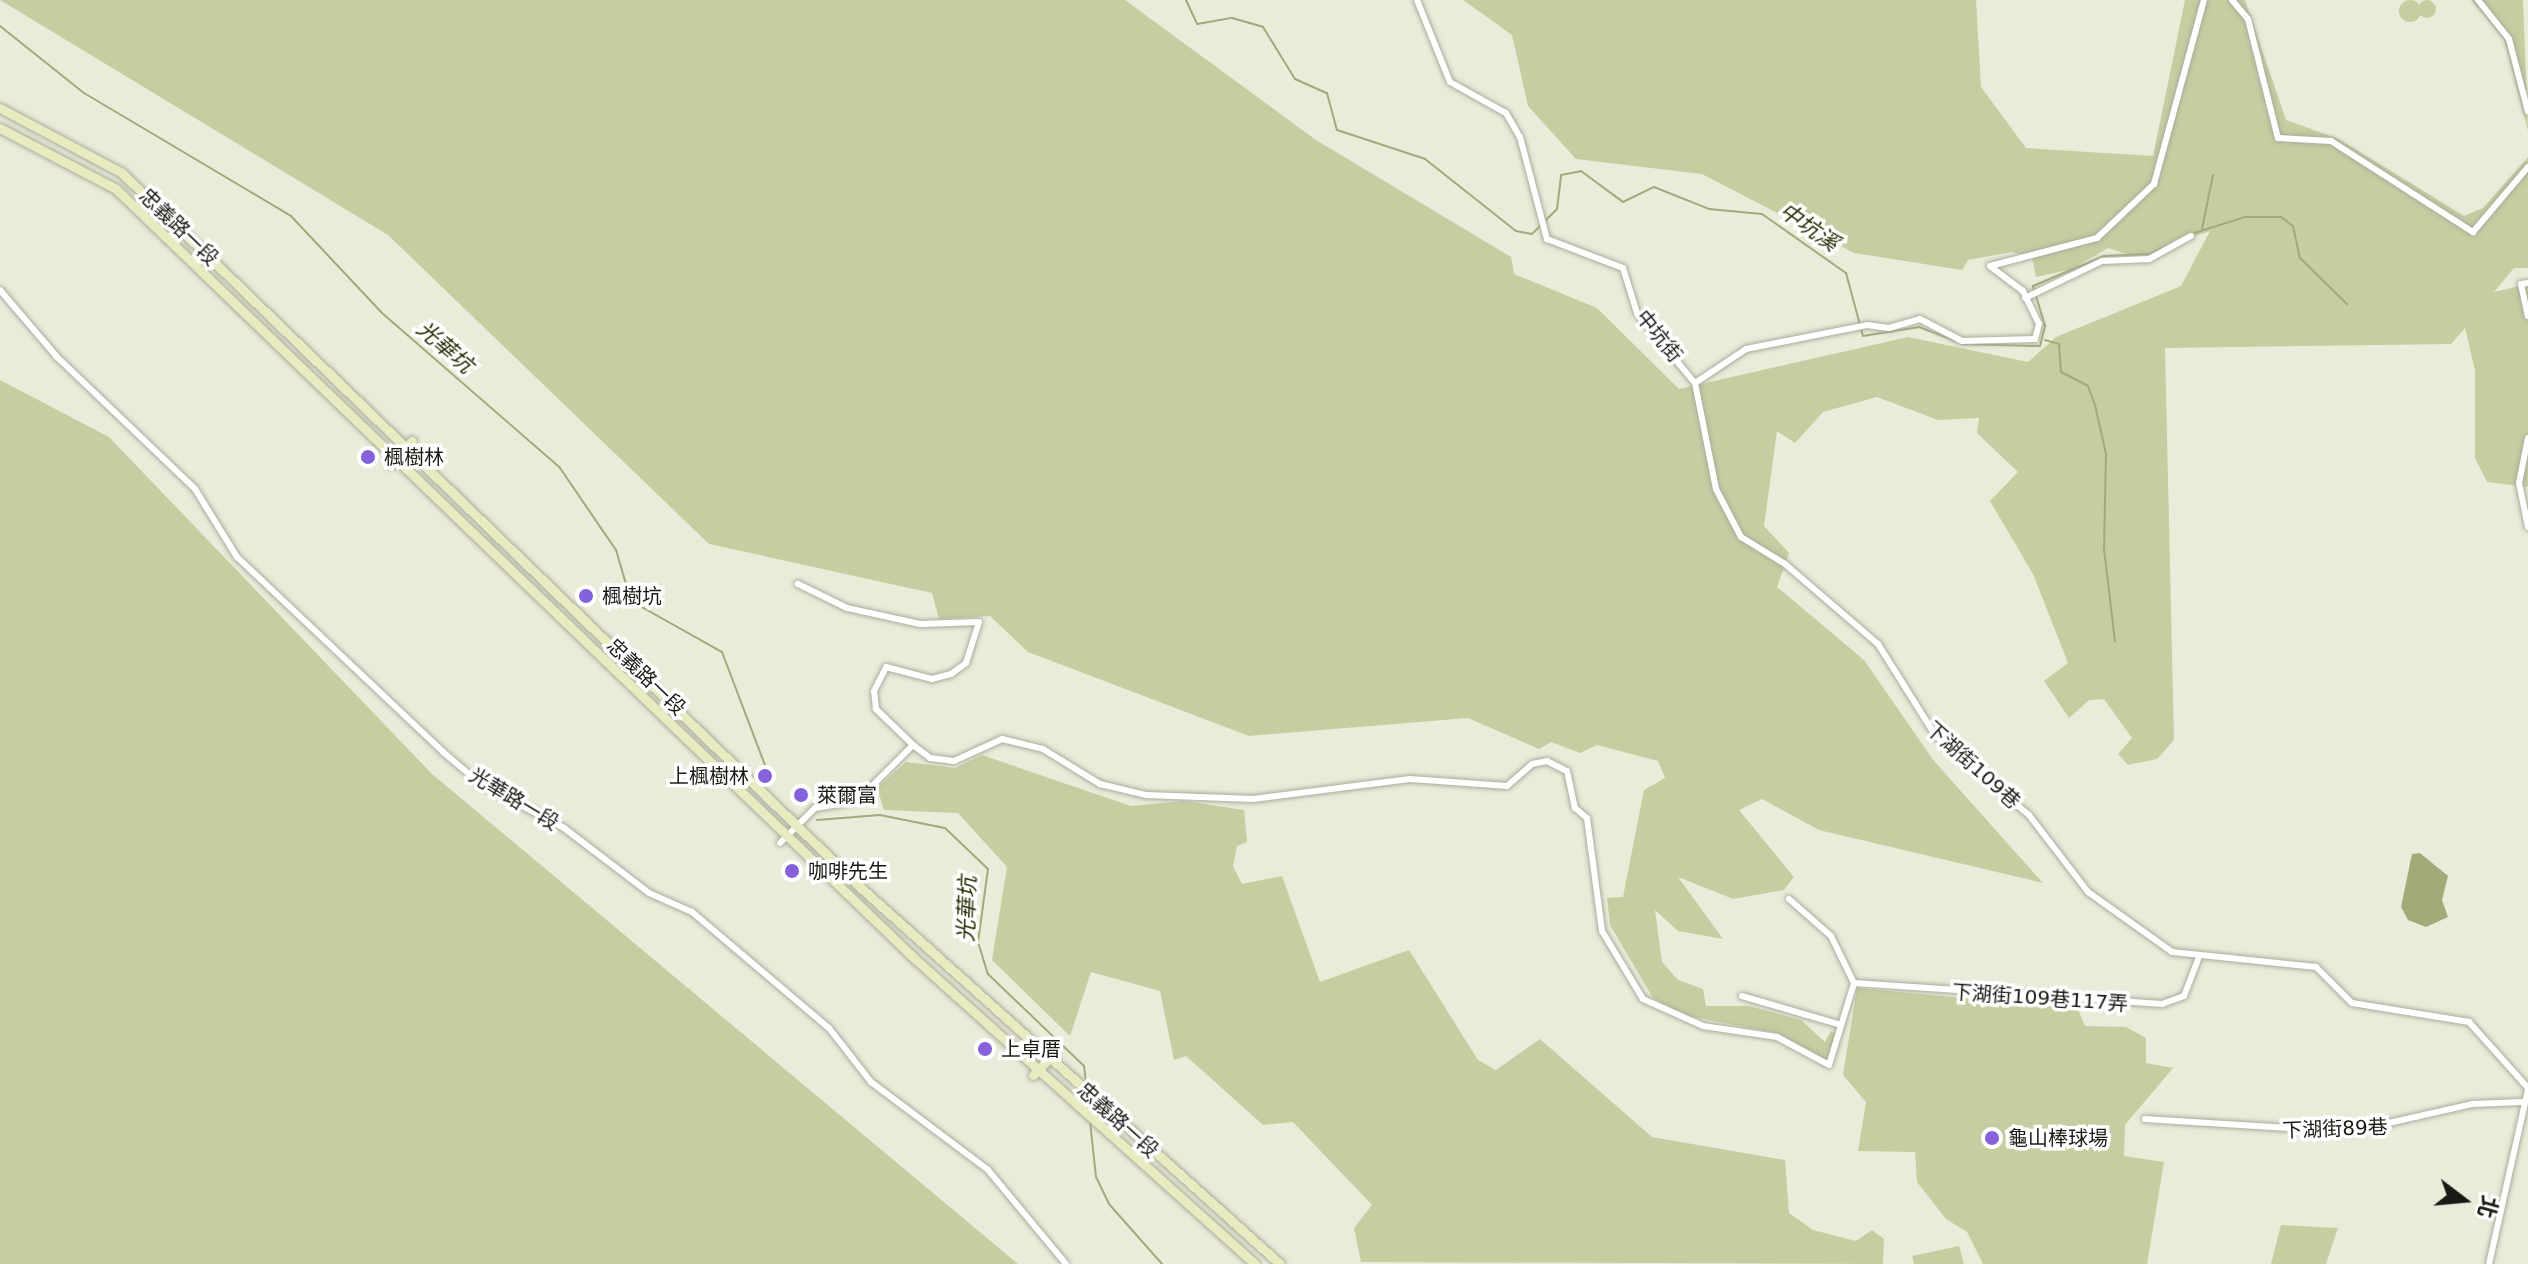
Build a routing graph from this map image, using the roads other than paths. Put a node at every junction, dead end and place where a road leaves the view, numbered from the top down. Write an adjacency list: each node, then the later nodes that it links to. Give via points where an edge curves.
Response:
1 (1417, 0): 14 (street, 中坑街, via 1450,82 1506,113 1536,177 1547,239 1623,268 1637,313)
2 (2204, 0): 12 (street, via 2154,184 2097,238 1990,266)
3 (2232, 0): 8 (street, via 2248,19 2278,138 2331,141 2473,232)
4 (2478, 0): 6 (street, via 2509,39)
5 (0, 108): 16 (main road, 忠義路一段, via 122,173)
6 (2528, 112)
7 (0, 128): 17 (main road, 忠義路一段, via 116,189)
8 (2528, 167)
9 (2191, 236): 12 (street, via 2149,259 2102,261)
10 (2528, 283): 13 (street, via 2521,284)
11 (0, 290): 36 (street, 光華路一段, via 57,357 195,489 237,557 443,752 481,784 564,828 649,893 692,912 829,1028 871,1082 988,1170)
12 (2031, 295): 14 (street, via 2038,336 2026,343 1962,341 1920,319 1889,328 1867,325 1746,349)
13 (2528, 316)
14 (1695, 383): 20 (street, 中坑街, via 1716,489 1741,537)
15 (2528, 438): 18 (street, via 2519,483)
16 (410, 444): 17 (main road); 21 (main road, 忠義路一段)
17 (394, 461): 22 (main road, 忠義路一段)
18 (2528, 527)
19 (798, 584): 23 (street, via 847,608 920,624 979,622 966,663 951,674 932,679 886,667 878,681 876,709)
20 (1845, 616): 27 (street, 下湖街109巷, via 1895,663 1935,735 2029,815 2088,892 2172,952)
21 (613, 640): 22 (main road); 24 (main road, 忠義路一段)
22 (596, 657): 25 (main road, 忠義路一段)
23 (913, 745): 24 (street, via 857,801 815,808); 30 (street, via 930,758 954,761 1002,739 1043,749 1100,784 1146,795 1263,800 1410,779 1507,786 1539,759 1547,761 1567,771 1575,808 1587,818 1602,931 1643,999 1703,1026 1777,1037 1829,1065)
24 (797, 824): 25 (street); 31 (main road, 忠義路一段)
25 (783, 840): 32 (main road, 忠義路一段)
26 (1789, 899): 28 (street, via 1831,936)
27 (2199, 957): 28 (street, 下湖街109巷117弄, via 2184,996 2170,1004 2083,1004); 33 (street, 下湖街109巷, via 2316,967 2352,1003 2469,1022)
28 (1854, 983): 30 (street)
29 (1742, 996): 30 (street)
30 (1841, 1025)
31 (1051, 1056): 32 (main road); 38 (main road, 忠義路一段)
32 (1035, 1073): 37 (main road, 忠義路一段)
33 (2528, 1088): 34 (street)
34 (2522, 1102): 35 (street, 下湖街89巷, via 2472,1104 2391,1128 2349,1132); 39 (street)
35 (2145, 1119)
36 (1066, 1264)
37 (1255, 1264)
38 (1280, 1264)
39 (2489, 1264)

